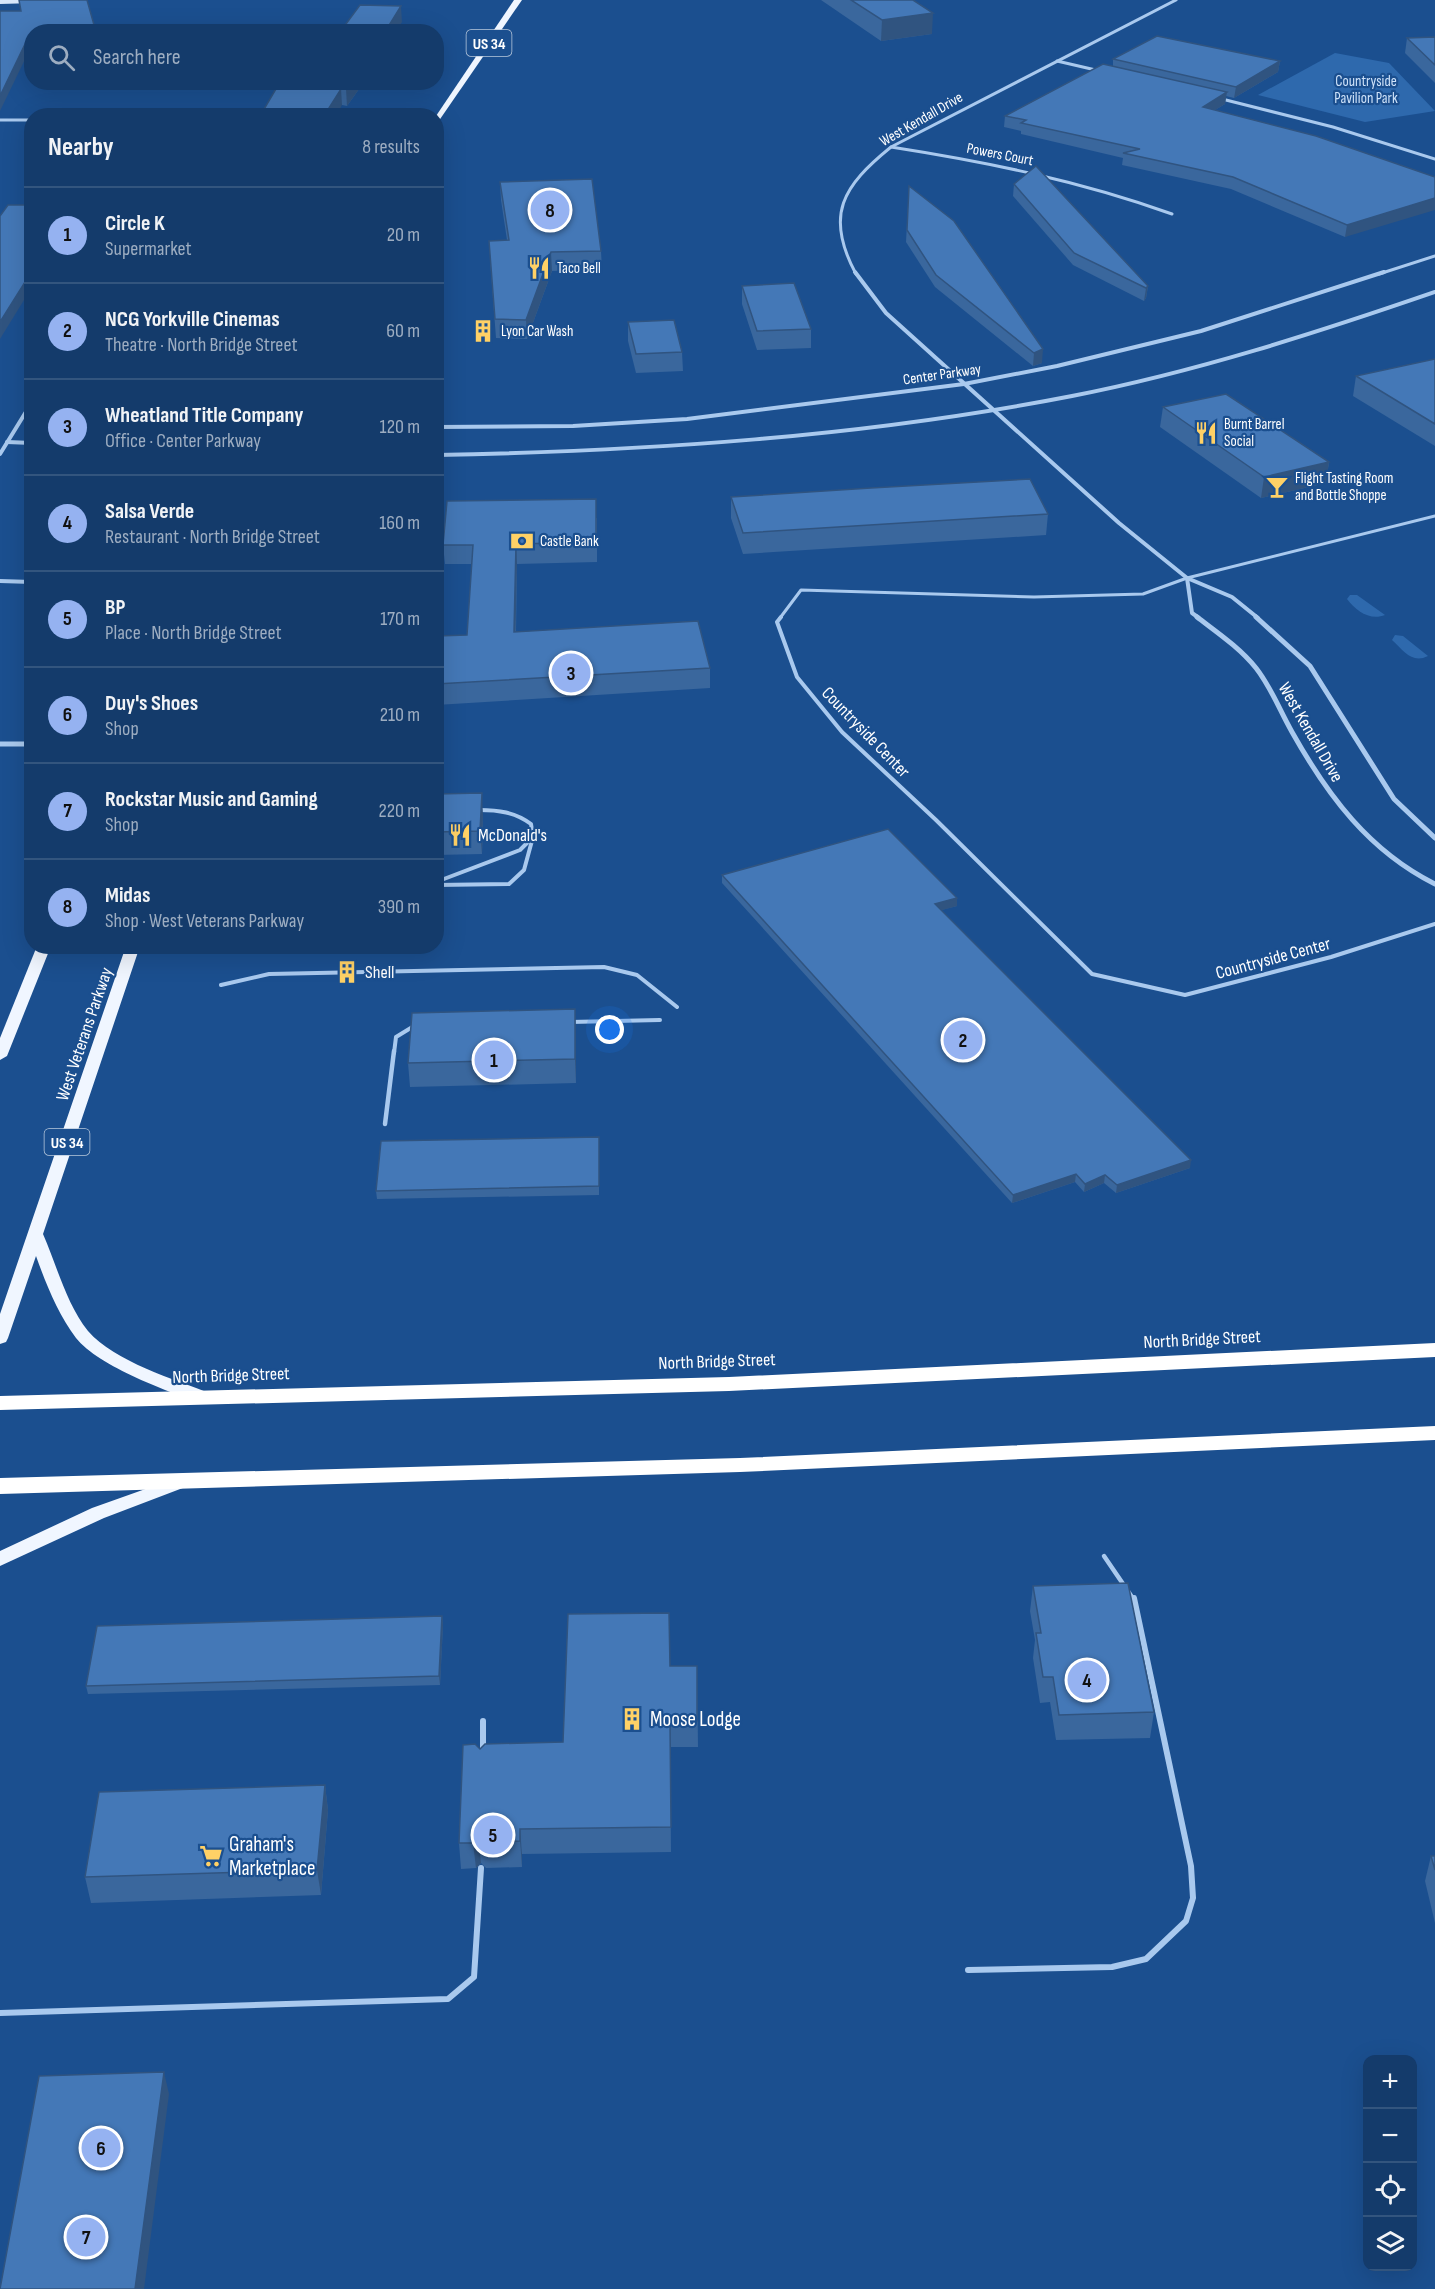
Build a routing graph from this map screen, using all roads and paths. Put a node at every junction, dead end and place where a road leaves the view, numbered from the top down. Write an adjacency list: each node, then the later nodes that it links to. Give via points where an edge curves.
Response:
1 (518, 0): 8 (main road, US 34)
2 (1176, 0): 5 (street, West Kendall Drive)
3 (42, 1): 4 (street)
4 (0, 2)
5 (1057, 61): 6 (street); 11 (street, West Kendall Drive)
6 (1109, 73)
7 (1212, 96): 12 (street, via 1333,127)
8 (444, 111)
9 (0, 120): 10 (street)
10 (24, 120)
11 (891, 147): 13 (street, Powers Court, via 1065,179); 16 (street, West Kendall Drive, via 863,171 844,198 842,245 850,267 868,294)
12 (1435, 159)
13 (1172, 214)
14 (1435, 256): 16 (street, Center Parkway, via 1201,331 1068,364)
15 (1435, 292): 17 (street, via 1253,352 1149,379)
16 (964, 384): 17 (street, West Kendall Drive); 19 (street, Center Parkway, via 687,419 573,426)
17 (993, 410): 23 (street, via 661,448); 25 (street, West Kendall Drive)
18 (24, 415): 20 (street)
19 (444, 427)
20 (7, 442): 21 (street); 22 (street)
21 (24, 443)
22 (0, 454)
23 (444, 455)
24 (1435, 516): 25 (lane, Countryside Center)
25 (1187, 578): 32 (street, West Kendall Drive, via 1232,597 1310,666 1394,799); 35 (street, West Kendall Drive, via 1192,613 1232,643 1255,667 1330,795 1362,833 1417,877); 36 (lane, Countryside Center, via 1143,594 1034,597 801,590 777,622 797,677 842,732 1092,974 1185,995 1331,957)
26 (0, 581): 27 (street)
27 (24, 582)
28 (0, 744): 29 (street)
29 (24, 744)
30 (471, 810): 31 (lane, via 509,811 523,817 531,824)
31 (533, 837): 33 (lane, via 520,850); 34 (lane, via 530,860 519,878 509,884)
32 (1435, 838)
33 (444, 881)
34 (444, 884)
35 (1435, 884)
36 (1435, 924)
37 (41, 954): 44 (main road)
38 (131, 954): 46 (main road, West Veterans Parkway / US 34)
39 (221, 985): 40 (lane, via 269,974 604,967 637,975)
40 (677, 1007)
41 (660, 1020): 42 (lane)
42 (566, 1023)
43 (425, 1026): 45 (lane, via 413,1026 396,1036)
44 (0, 1056)
45 (385, 1124)
46 (36, 1235): 47 (main road, West Veterans Parkway / US 34); 49 (main road, via 54,1282 84,1337 121,1363)
47 (0, 1338)
48 (1435, 1350): 49 (highway, North Bridge Street, via 753,1383)
49 (206, 1398): 50 (highway, North Bridge Street)
50 (0, 1403)
51 (1435, 1432): 52 (highway, via 729,1465)
52 (184, 1481): 53 (highway); 55 (main road, via 98,1513)
53 (0, 1486)
54 (1104, 1556): 59 (lane, via 1134,1598 1191,1866 1193,1898 1186,1921 1146,1959 1112,1967)
55 (0, 1559)
56 (483, 1721): 57 (lane)
57 (483, 1760)
58 (481, 1868): 60 (lane, via 474,1977 448,1999)
59 (968, 1970)
60 (0, 2013)

